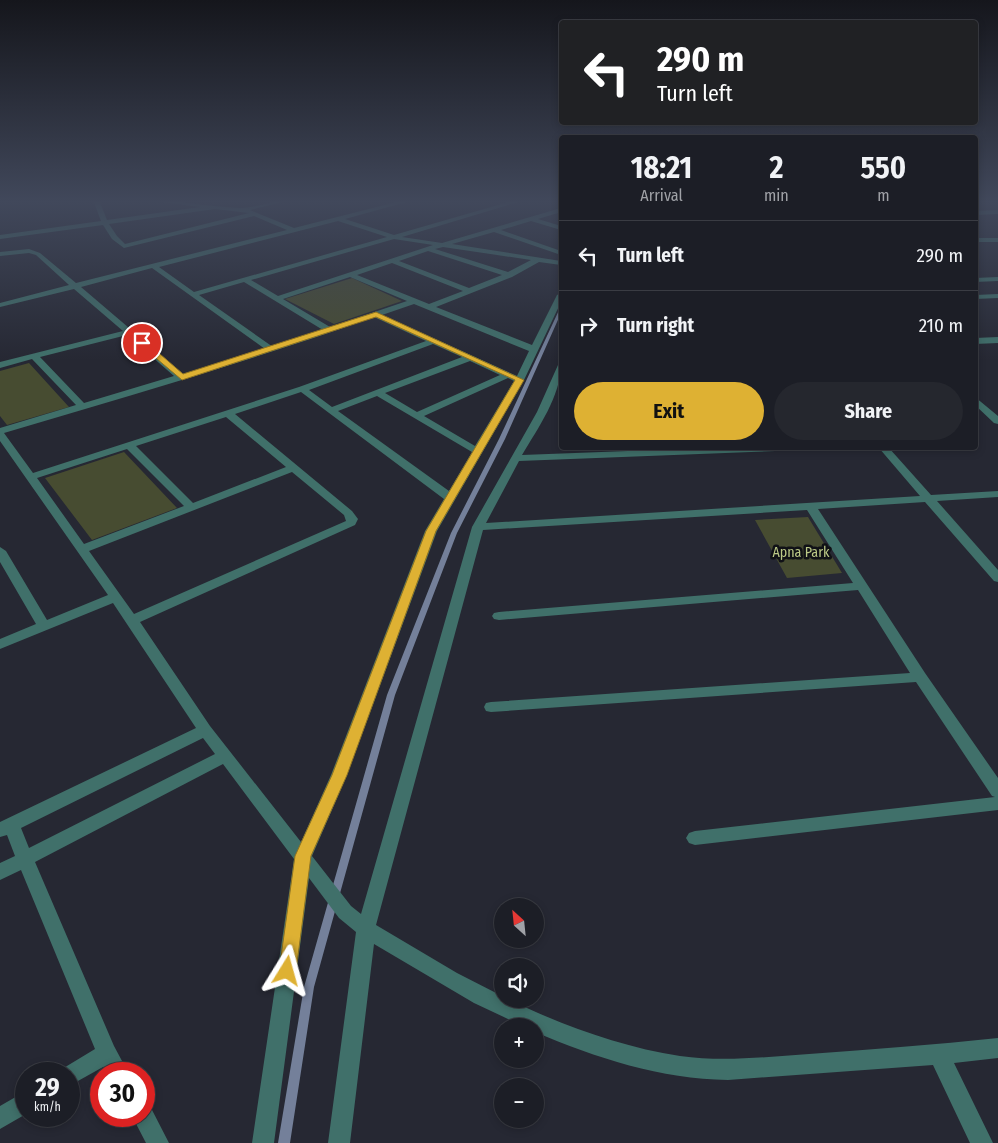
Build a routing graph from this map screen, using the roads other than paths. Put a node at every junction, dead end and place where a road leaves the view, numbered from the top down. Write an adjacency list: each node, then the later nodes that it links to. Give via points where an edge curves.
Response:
1 (35, 253): 16 (street)
2 (203, 253): 10 (street)
3 (336, 253): 14 (street)
4 (415, 253): 8 (street)
5 (442, 253): 11 (street)
6 (496, 253): 7 (street)
7 (537, 260): 9 (street); 11 (street)
8 (392, 261): 12 (street); 17 (street)
9 (559, 263)
10 (153, 266): 16 (street); 18 (street)
11 (508, 274): 17 (street)
12 (350, 275): 21 (street); 23 (street)
13 (998, 279): 15 (street)
14 (245, 280): 18 (street); 21 (street)
15 (978, 280)
16 (76, 286): 24 (street); 28 (street)
17 (468, 290): 25 (street)
18 (195, 294): 33 (street)
19 (998, 296): 20 (street)
20 (978, 297)
21 (277, 299): 27 (street)
22 (559, 299): 32 (street)
23 (414, 301): 25 (street); 26 (street)
24 (0, 305)
25 (428, 307): 32 (street)
26 (376, 315): 27 (street); 30 (street)
27 (330, 331): 33 (street)
28 (129, 332): 34 (street); 39 (street)
29 (998, 340): 31 (street)
30 (433, 341): 35 (street); 40 (street)
31 (978, 341)
32 (533, 349): 38 (street)
33 (272, 350): 39 (street)
34 (34, 356): 36 (street); 43 (street)
35 (469, 358): 38 (street); 41 (street)
36 (0, 365)
37 (559, 372): 53 (street, via 542,412)
38 (514, 377): 46 (street); 52 (street)
39 (182, 378): 43 (street)
40 (302, 389): 44 (street); 45 (street)
41 (378, 393): 44 (street); 46 (street)
42 (978, 403): 47 (street)
43 (82, 407): 48 (street)
44 (330, 411): 57 (street)
45 (228, 413): 49 (street); 54 (street)
46 (416, 416): 52 (street)
47 (998, 421)
48 (0, 432): 55 (street)
49 (128, 444): 55 (street); 60 (street)
50 (723, 450): 53 (street)
51 (886, 450): 58 (street)
52 (477, 451): 57 (street)
53 (515, 458): 61 (street)
54 (294, 468): 60 (street); 68 (street, via 348,513 351,522)
55 (30, 477): 62 (street)
56 (998, 494): 58 (street)
57 (449, 497): 80 (street, via 431,531)
58 (929, 498): 59 (street); 64 (street)
59 (811, 507): 61 (street); 65 (street)
60 (192, 508): 62 (street)
61 (478, 527): 82 (street)
62 (83, 549): 66 (street)
63 (0, 551): 69 (street)
64 (998, 578)
65 (863, 586): 67 (street); 71 (street)
66 (116, 597): 68 (street); 69 (street)
67 (499, 616)
68 (132, 620): 73 (street)
69 (44, 626): 70 (street)
70 (0, 644)
71 (920, 677): 72 (street); 75 (street)
72 (491, 707)
73 (205, 730): 74 (street); 77 (street)
74 (225, 756): 79 (street); 80 (street)
75 (998, 791)
76 (998, 804): 78 (street)
77 (5, 828): 79 (street)
78 (695, 838)
79 (25, 858): 81 (street); 84 (street)
80 (307, 862): 82 (street, via 345,912); 92 (street)
81 (0, 872)
82 (366, 930): 85 (street, via 511,1012 601,1046 679,1066 731,1070); 93 (street)
83 (998, 1048): 85 (street)
84 (107, 1053): 86 (street); 87 (street)
85 (939, 1056): 94 (street)
86 (112, 1062)
87 (80, 1069)
88 (15, 1109): 89 (street)
89 (0, 1118)
90 (149, 1127): 91 (street)
91 (158, 1143)
92 (263, 1143)
93 (339, 1143)
94 (982, 1143)

